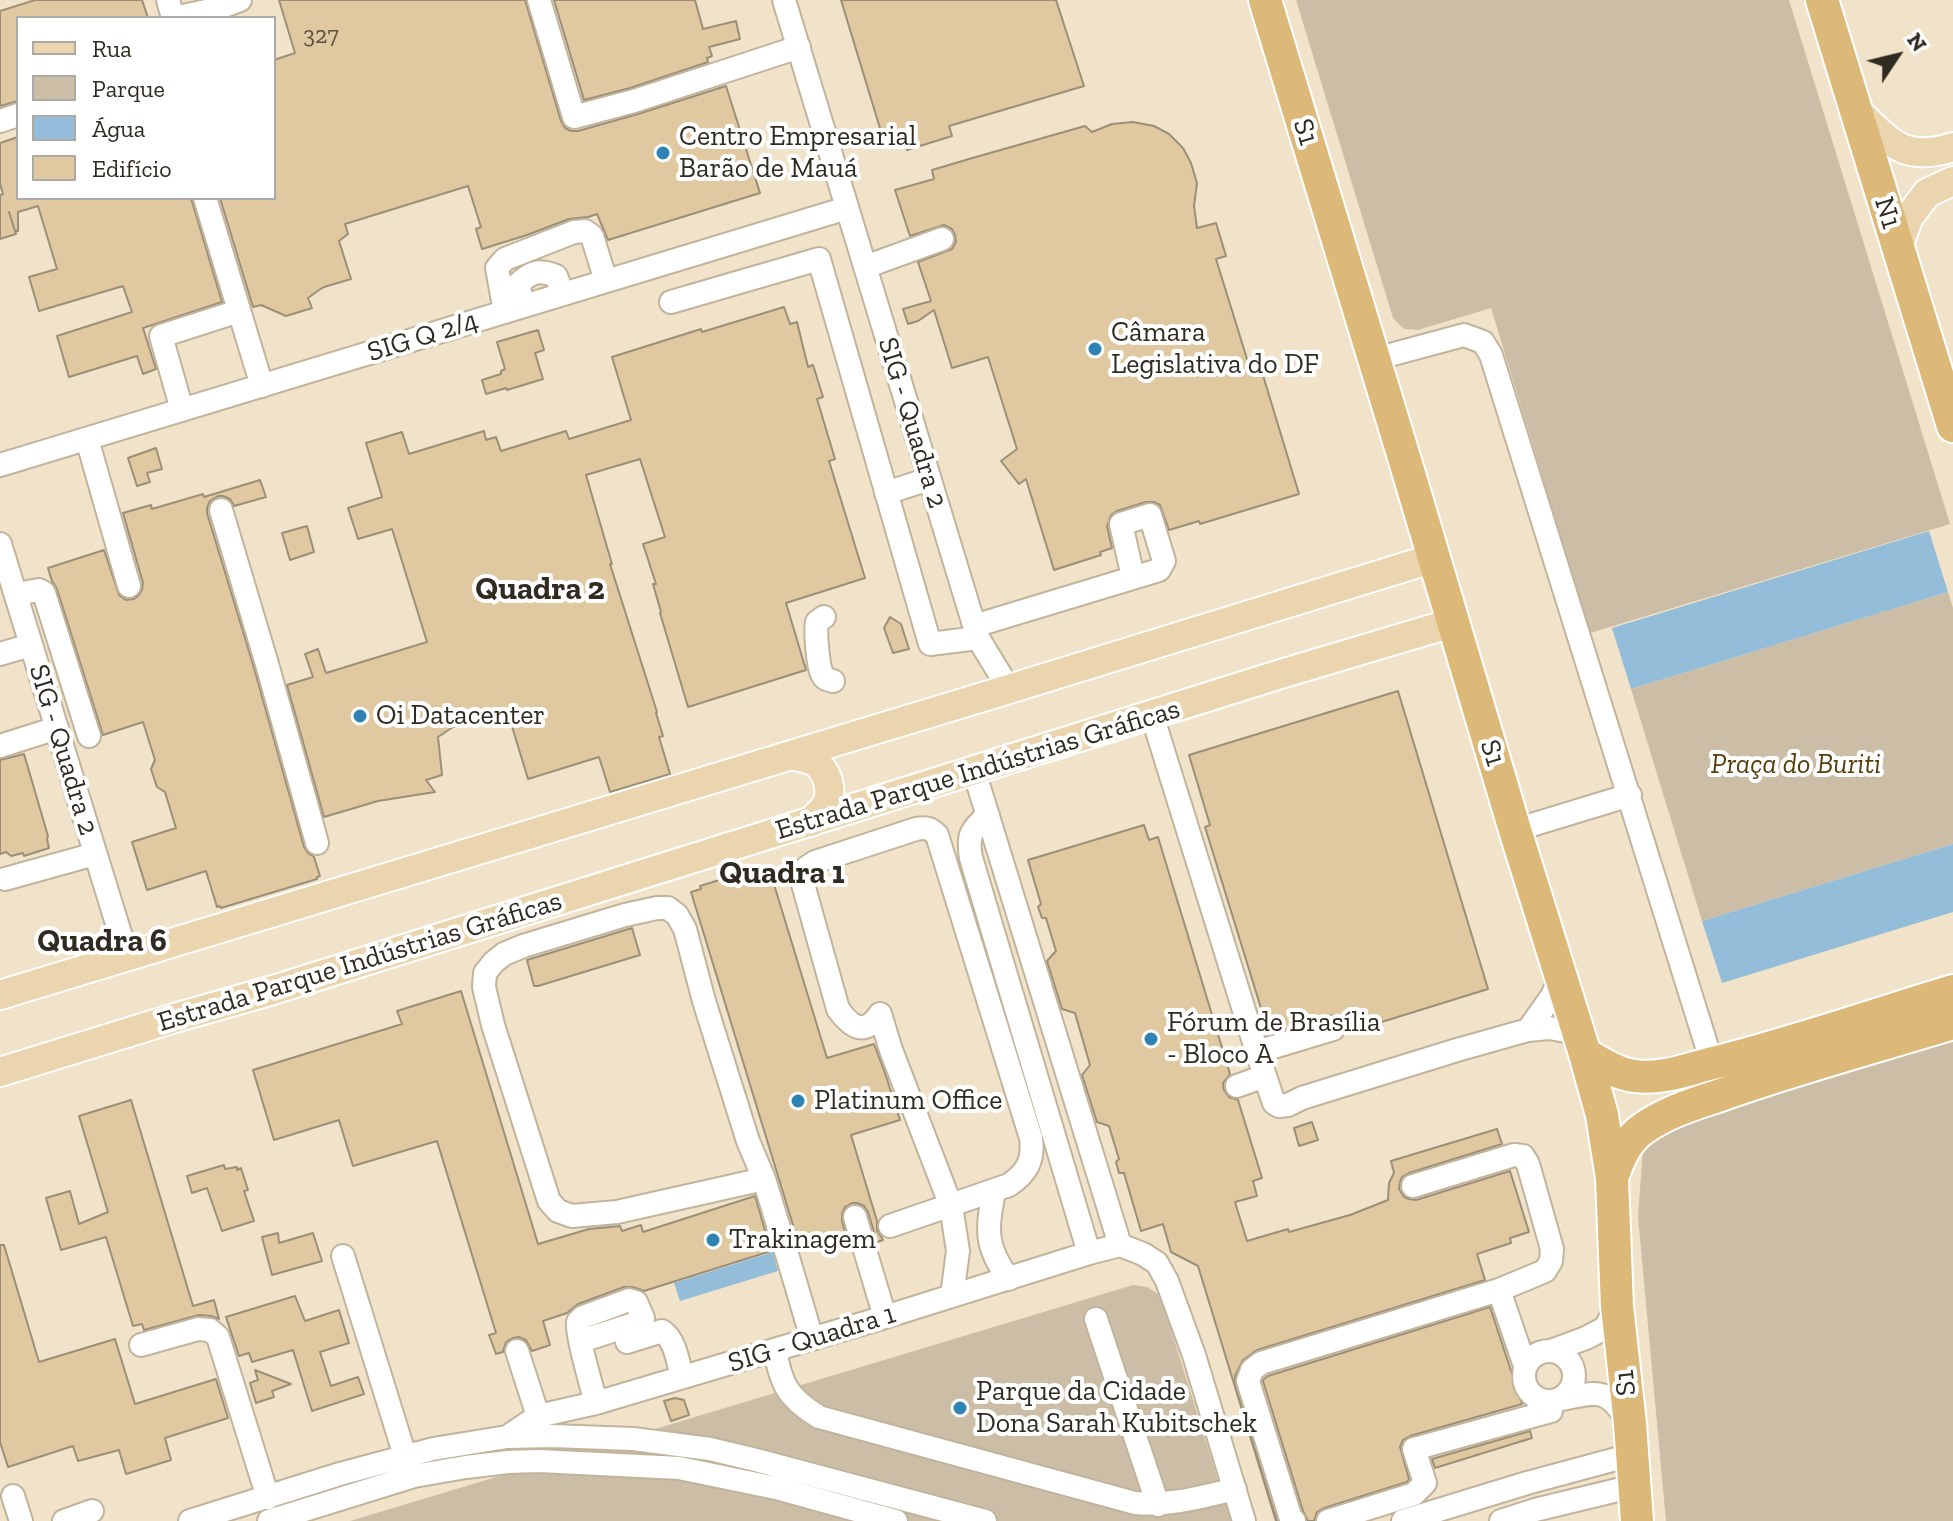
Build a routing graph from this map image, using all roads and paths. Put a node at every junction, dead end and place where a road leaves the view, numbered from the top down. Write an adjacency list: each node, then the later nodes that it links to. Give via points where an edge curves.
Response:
1 (240, 0): 6 (street)
2 (539, 0): 7 (street, via 574,117)
3 (784, 0): 7 (street, SIG - Quadra 2)
4 (1265, 0): 20 (highway, S1)
5 (1822, 0): 8 (highway, N1)
6 (183, 16)
7 (799, 47): 12 (street, SIG - Quadra 2)
8 (1856, 110): 9 (main road, via 1891,143 1916,154); 14 (highway, N1)
9 (1953, 147)
10 (1953, 181): 14 (main road, via 1927,193 1909,217)
11 (206, 200): 19 (street)
12 (847, 208): 15 (street, SIG - Quadra 2); 16 (street, SIG Q 2/4)
13 (942, 239): 15 (street)
14 (1897, 249): 23 (highway, N1)
15 (865, 267): 26 (street, SIG - Quadra 2)
16 (606, 281): 18 (street, SIG Q 2/4); 18 (street, via 592,236 574,232 505,259 497,268)
17 (671, 302): 27 (street, via 819,259)
18 (514, 309): 21 (street, SIG Q 2/4)
19 (239, 311): 21 (street); 22 (street, via 161,336)
20 (1375, 359): 30 (highway, S1); 48 (street, via 1464,335 1483,342 1491,355)
21 (262, 386): 22 (street, SIG Q 2/4)
22 (182, 410): 24 (street, SIG Q 2/4)
23 (1951, 415)
24 (87, 439): 25 (street, SIG Q 2/4); 32 (street)
25 (0, 465)
26 (929, 479): 27 (street); 36 (street, SIG - Quadra 2)
27 (886, 493): 36 (street, via 930,644)
28 (221, 510): 52 (street)
29 (0, 544): 33 (street, SIG - Quadra 2)
30 (1434, 558): 35 (highway, S1); 40 (main road)
31 (1133, 577): 36 (street)
32 (129, 586)
33 (16, 594): 37 (street, SIG - Quadra 2); 44 (street, via 44,593)
34 (824, 617): 39 (street, via 817,622 816,635 821,672)
35 (1452, 623): 42 (main road, Estrada Parque Indústrias Gráficas); 51 (highway, S1)
36 (976, 632): 40 (street, SIG - Quadra 2); 41 (street, SIG - Quadra 2)
37 (31, 645): 38 (street); 43 (street, SIG - Quadra 2)
38 (0, 654)
39 (833, 681)
40 (1009, 689): 41 (main road)
41 (978, 699): 46 (main road)
42 (1152, 715): 47 (main road, Estrada Parque Indústrias Gráficas); 63 (street)
43 (57, 728): 45 (street); 53 (street, SIG - Quadra 2)
44 (89, 736)
45 (0, 746)
46 (791, 755): 50 (main road, via 814,761 828,782 826,806); 55 (main road)
47 (974, 771): 49 (street); 50 (main road, Estrada Parque Indústrias Gráficas)
48 (1630, 795): 51 (street); 64 (street)
49 (988, 815): 75 (street); 76 (street, via 971,833 971,858)
50 (811, 822): 65 (main road, Estrada Parque Indústrias Gráficas)
51 (1515, 830): 56 (highway, S1)
52 (317, 843)
53 (95, 854): 54 (street); 55 (street, SIG - Quadra 2)
54 (5, 879)
55 (127, 956): 58 (main road)
56 (1561, 976): 61 (street); 62 (highway, S1)
57 (1953, 991): 64 (highway)
58 (0, 995)
59 (1953, 1023): 68 (highway, via 1749,1085 1661,1118 1632,1138)
60 (1333, 1029): 63 (street)
61 (1528, 1030): 62 (street, via 1549,1028); 67 (street, via 1288,1105 1274,1103)
62 (1582, 1043): 64 (highway, via 1612,1069 1633,1076 1670,1074); 68 (highway, S1)
63 (1257, 1052): 67 (street)
64 (1712, 1063)
65 (0, 1072)
66 (1237, 1086): 67 (street)
67 (1270, 1086)
68 (1612, 1178): 81 (highway, S1)
69 (764, 1179): 69 (street, via 685,929 668,908 625,915 523,946 504,954 485,973 493,1025 549,1201 558,1211 572,1216 617,1212); 84 (street)
70 (1413, 1186): 79 (street, via 1523,1156 1552,1249 1551,1261 1545,1271)
71 (994, 1191): 72 (street); 72 (street, via 1019,1179 1029,1165 1031,1138 937,835 926,827 916,829 815,862 801,877 838,1009 856,1027 871,1024 880,1014); 78 (street, via 990,1244)
72 (951, 1206): 74 (street); 80 (street, via 958,1251)
73 (855, 1217): 82 (street)
74 (890, 1226)
75 (1120, 1245): 76 (street, SIG - Quadra 1); 100 (street, via 1157,1263 1167,1281)
76 (1089, 1253): 78 (street, SIG - Quadra 1)
77 (343, 1256): 98 (street)
78 (1009, 1279): 80 (street, SIG - Quadra 1)
79 (1499, 1290): 91 (street); 112 (street, via 1252,1370 1248,1381 1256,1410)
80 (952, 1296): 82 (street, SIG - Quadra 1)
81 (1617, 1306): 90 (street, via 1605,1328); 97 (highway, S1)
82 (885, 1317): 84 (street, SIG - Quadra 1)
83 (1096, 1319): 103 (street)
84 (812, 1339): 88 (street, SIG - Quadra 1)
85 (581, 1341): 93 (street)
86 (627, 1342): 92 (street, via 667,1333)
87 (141, 1345): 102 (street, via 198,1329 218,1337)
88 (775, 1350): 92 (street, SIG - Quadra 1); 103 (street, via 786,1389 819,1417)
89 (517, 1351): 95 (street)
90 (1551, 1351): 91 (street, via 1535,1354); 94 (street, via 1563,1354 1575,1377 1572,1390)
91 (1525, 1366): 94 (street, via 1528,1391)
92 (682, 1377): 93 (street, SIG - Quadra 1)
93 (596, 1403): 95 (street, SIG - Quadra 1)
94 (1557, 1405): 97 (street, via 1596,1392 1616,1403); 113 (street, via 1414,1449 1425,1483 1414,1494)
95 (538, 1416): 96 (street, SIG - Quadra 1)
96 (507, 1437): 98 (street, SIG - Quadra 1); 110 (street, SIG - Quadra 1, via 633,1439 710,1449)
97 (1631, 1439): 99 (highway, S1); 114 (street, via 1527,1483)
98 (405, 1456): 102 (street, SIG - Quadra 1)
99 (1634, 1486): 115 (street); 116 (highway, S1)
100 (1235, 1489): 103 (street); 111 (street)
101 (13, 1496): 105 (street)
102 (268, 1498): 107 (street, SIG - Quadra 1)
103 (1158, 1505)
104 (92, 1511): 106 (street)
105 (21, 1521)
106 (64, 1521)
107 (190, 1521)
108 (269, 1521): 109 (street, via 414,1476 539,1461 679,1468)
109 (896, 1521)
110 (985, 1521)
111 (1244, 1521)
112 (1294, 1521)
113 (1328, 1521)
114 (1403, 1521)
115 (1501, 1521)
116 (1637, 1521)

